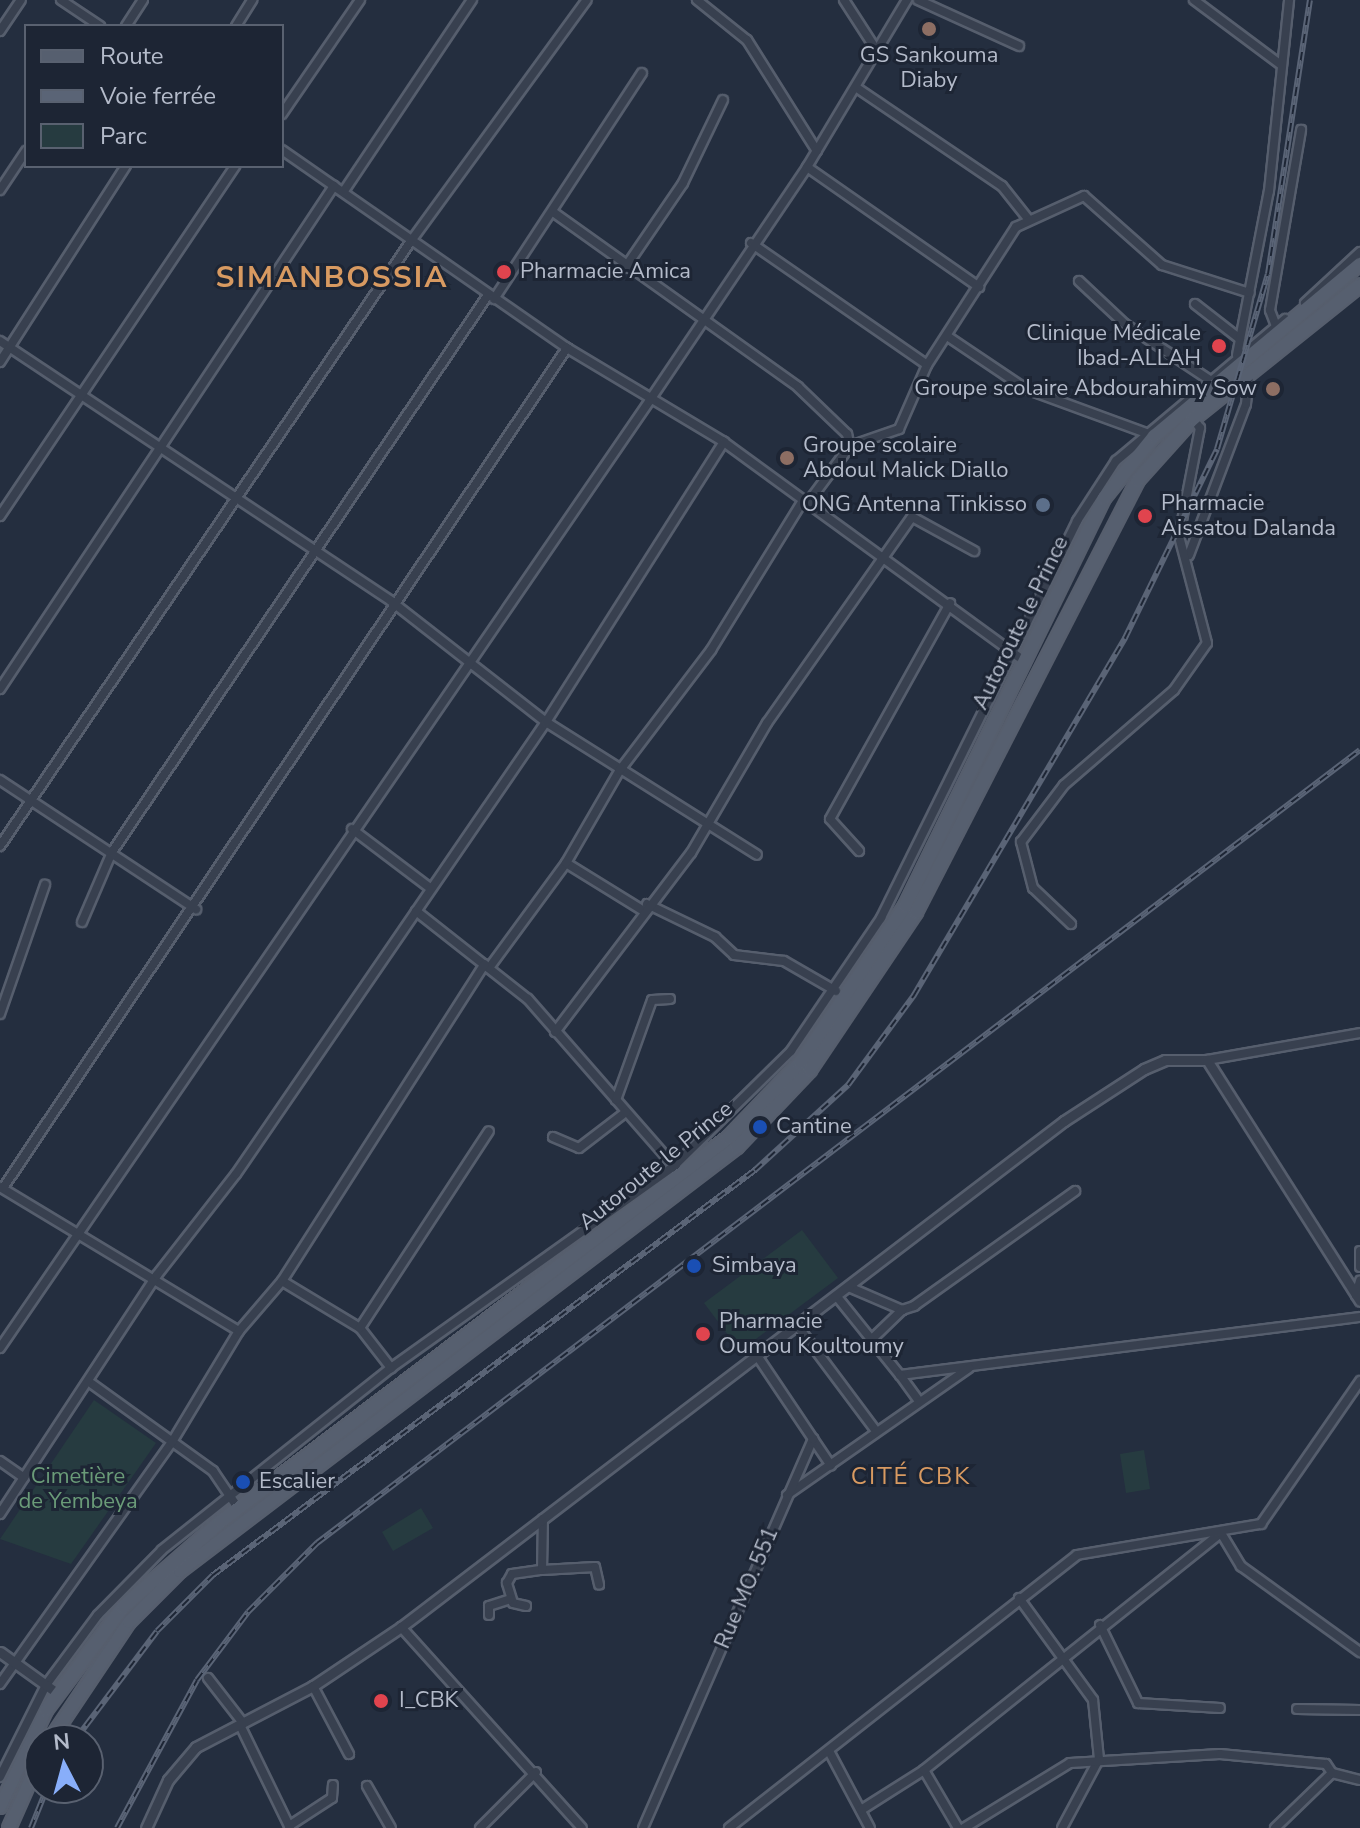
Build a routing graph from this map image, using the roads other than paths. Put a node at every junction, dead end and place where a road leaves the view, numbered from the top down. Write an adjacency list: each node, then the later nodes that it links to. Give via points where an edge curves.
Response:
1 (21, 0): 17 (street)
2 (61, 0): 14 (street)
3 (143, 0): 15 (street)
4 (252, 0): 16 (street)
5 (360, 0): 24 (street)
6 (472, 0): 34 (street)
7 (587, 0): 37 (street)
8 (697, 0): 27 (street, via 747,40)
9 (844, 0): 19 (street)
10 (907, 0): 19 (street)
11 (918, 0): 18 (street)
12 (1194, 0): 20 (street)
13 (1289, 0): 20 (street)
14 (97, 24)
15 (127, 24)
16 (237, 24)
17 (0, 31)
18 (1019, 46)
19 (877, 51): 22 (street)
20 (1280, 64): 45 (street, via 1269,191)
21 (642, 73): 35 (street)
22 (857, 88): 27 (street); 36 (street, via 1002,186)
23 (723, 100): 41 (street, via 683,183)
24 (284, 111)
25 (1301, 130): 49 (street, via 1270,310)
26 (284, 151): 32 (street)
27 (817, 151): 29 (street)
28 (24, 154): 33 (street)
29 (807, 167): 38 (street); 44 (street)
30 (125, 168): 52 (street)
31 (234, 168): 60 (street)
32 (334, 186): 34 (street); 66 (street)
33 (0, 190)
34 (344, 191): 37 (street)
35 (553, 212): 41 (street); 46 (street)
36 (1029, 220): 44 (street, via 999,246); 45 (street, via 1084,196 1162,265)
37 (411, 241): 46 (street); 67 (street)
38 (751, 243): 48 (street); 56 (street)
39 (1360, 252): 49 (street)
40 (1360, 264): 58 (main road, Autoroute le Prince)
41 (625, 268): 48 (street)
42 (1079, 281): 59 (street, via 1125,324)
43 (1360, 285): 57 (main road, Autoroute le Prince)
44 (979, 287): 50 (street)
45 (1250, 293): 51 (street)
46 (491, 297): 53 (street); 70 (street)
47 (1195, 304): 51 (street)
48 (700, 321): 61 (street); 65 (street, via 798,387 847,434)
49 (1276, 326): 54 (street)
50 (947, 336): 56 (street); 63 (street, via 1026,389)
51 (1240, 339): 54 (street)
52 (4, 344): 55 (street); 60 (street)
53 (567, 348): 61 (street); 74 (street)
54 (1238, 351): 58 (street); 59 (street)
55 (0, 362)
56 (927, 365): 65 (street, via 899,429)
57 (1250, 374): 62 (main road, Autoroute le Prince); 72 (street, via 1246,404)
58 (1227, 377): 63 (main road, Autoroute le Prince)
59 (1208, 379): 63 (street)
60 (80, 397): 66 (street); 69 (street)
61 (650, 400): 64 (street); 77 (street)
62 (1193, 419): 72 (street, via 1200,428 1179,536); 166 (main road, Autoroute le Prince, via 1138,480 1106,530 916,912 810,1070 737,1147 180,1571 129,1622)
63 (1149, 434): 76 (main road, Autoroute le Prince, via 1104,498)
64 (724, 442): 68 (street); 79 (street)
65 (850, 446): 68 (street)
66 (159, 448): 67 (street); 78 (street)
67 (235, 499): 70 (street); 82 (street)
68 (804, 504): 73 (street); 80 (street, via 711,650)
69 (0, 516)
70 (314, 551): 74 (street); 87 (street)
71 (974, 551): 73 (street, via 918,516)
72 (1189, 555): 96 (street, via 1207,643 1174,690 1064,785 1021,842 1033,888)
73 (884, 557): 75 (street); 83 (street, via 767,723)
74 (391, 601): 77 (street); 93 (street, via 352,675)
75 (950, 603): 76 (street); 86 (street, via 830,819)
76 (1019, 658): 98 (street); 108 (main road, Autoroute le Prince, via 864,976 800,1063)
77 (467, 665): 79 (street); 84 (street)
78 (0, 689)
79 (546, 722): 80 (street); 91 (street)
80 (620, 770): 83 (street); 89 (street)
81 (0, 780): 82 (street)
82 (32, 800): 85 (street); 87 (street)
83 (711, 821): 88 (street); 92 (street)
84 (352, 829): 91 (street); 111 (street, via 276,939 259,980)
85 (0, 846)
86 (859, 851)
87 (112, 852): 93 (street); 95 (street)
88 (757, 855)
89 (566, 863): 92 (street); 97 (street)
90 (45, 885): 100 (street)
91 (430, 888): 94 (street)
92 (644, 907): 98 (street, via 715,937 734,955 784,961); 101 (street)
93 (196, 909): 109 (street)
94 (416, 911): 97 (street); 114 (street, via 236,1174)
95 (82, 922)
96 (1071, 924)
97 (487, 966): 101 (street); 116 (street)
98 (836, 991): 108 (street, via 791,1051)
99 (670, 999): 104 (street, via 652,1000)
100 (0, 1014)
101 (555, 1032): 104 (street)
102 (1360, 1033): 103 (street)
103 (1207, 1060): 118 (street, via 1165,1060 1094,1100); 120 (street)
104 (616, 1100): 105 (street)
105 (626, 1112): 107 (street, via 579,1148); 108 (street)
106 (489, 1131): 123 (street)
107 (553, 1137)
108 (678, 1170): 115 (main road, Autoroute le Prince)
109 (2, 1188): 111 (street)
110 (1075, 1191): 121 (street)
111 (79, 1229): 114 (street); 127 (street)
112 (1360, 1251): 113 (street)
113 (1360, 1267)
114 (157, 1275): 125 (street); 133 (street)
115 (538, 1276): 130 (street); 143 (main road, Autoroute le Prince)
116 (282, 1281): 123 (street); 125 (street)
117 (1360, 1281): 120 (street)
118 (851, 1288): 119 (street); 121 (street)
119 (838, 1298): 124 (street); 126 (street)
120 (1358, 1298)
121 (902, 1310): 126 (street)
122 (1360, 1317): 129 (street)
123 (360, 1328): 130 (street)
124 (799, 1328): 128 (street); 135 (street)
125 (239, 1331): 137 (street)
126 (872, 1339): 131 (street)
127 (0, 1348)
128 (758, 1357): 136 (street); 145 (street)
129 (974, 1365): 131 (street); 134 (street)
130 (391, 1368): 142 (street)
131 (900, 1375): 134 (street)
132 (1360, 1381): 146 (street, via 1261,1524)
133 (92, 1384): 137 (street); 140 (street)
134 (919, 1401): 135 (street)
135 (876, 1431): 139 (street)
136 (813, 1439): 139 (street); 141 (street, Rue MO. 551)
137 (172, 1442): 142 (street, via 213,1471); 158 (street)
138 (0, 1461): 140 (street)
139 (831, 1466): 141 (street)
140 (24, 1478): 144 (street)
141 (786, 1496): 187 (street, Rue MO. 551)
142 (230, 1497): 143 (street); 162 (street, via 98,1615)
143 (238, 1508): 162 (main road, Autoroute le Prince, via 123,1607)
144 (0, 1514)
145 (543, 1519): 147 (street); 154 (street)
146 (1221, 1533): 149 (street, via 1077,1555); 153 (street); 156 (street, via 1241,1566)
147 (542, 1570): 148 (street, via 595,1567); 150 (street, via 508,1577)
148 (599, 1585)
149 (1019, 1598): 157 (street); 168 (street)
150 (510, 1599): 151 (street); 152 (street, via 489,1606)
151 (526, 1606)
152 (489, 1615)
153 (1100, 1625): 157 (street); 163 (street, via 1138,1703)
154 (401, 1627): 161 (street); 172 (street)
155 (0, 1652): 158 (street)
156 (1360, 1652)
157 (1063, 1655): 170 (street, via 1093,1700); 171 (street)
158 (15, 1662): 160 (street); 162 (street)
159 (208, 1678): 167 (street)
160 (0, 1684)
161 (313, 1686): 167 (street); 169 (street)
162 (51, 1689): 174 (street); 179 (main road, Autoroute le Prince)
163 (1220, 1708)
164 (1297, 1709): 165 (street)
165 (1360, 1710)
166 (61, 1724)
167 (242, 1724): 181 (street); 183 (street, via 180,1764)
168 (829, 1751): 180 (street); 188 (street)
169 (349, 1754)
170 (1099, 1759): 173 (street, via 1220,1754 1326,1764); 190 (street, via 1070,1763); 191 (street)
171 (924, 1770): 180 (street); 190 (street)
172 (536, 1772): 185 (street); 186 (street)
173 (1332, 1773): 175 (street); 192 (street)
174 (0, 1777)
175 (1360, 1780)
176 (333, 1785): 181 (street, via 332,1798)
177 (367, 1786): 184 (street)
178 (24, 1794): 182 (main road)
179 (0, 1807)
180 (861, 1810): 189 (street)
181 (290, 1827)
182 (9, 1828)
183 (146, 1828)
184 (391, 1828)
185 (480, 1828)
186 (582, 1828)
187 (643, 1828)
188 (729, 1828)
189 (870, 1828)
190 (964, 1828)
191 (1062, 1828)
192 (1275, 1828)

